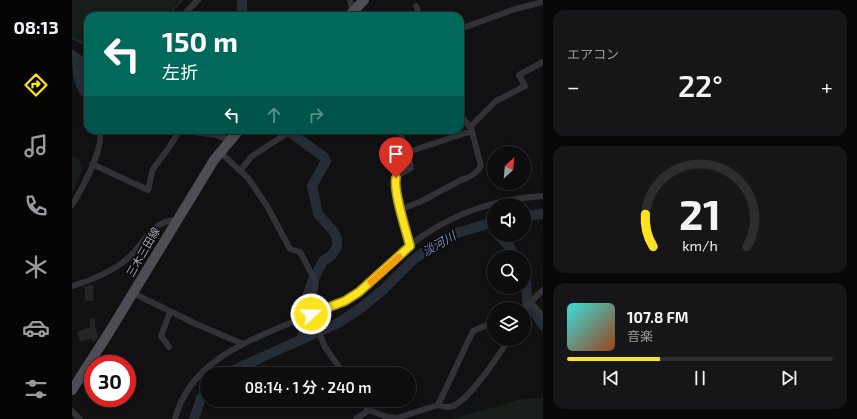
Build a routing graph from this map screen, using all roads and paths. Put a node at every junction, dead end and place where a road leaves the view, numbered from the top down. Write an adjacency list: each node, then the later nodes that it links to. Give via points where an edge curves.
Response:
1 (198, 0): 6 (street)
2 (350, 0): 7 (street)
3 (364, 0): 8 (main road)
4 (543, 2): 10 (street)
5 (416, 6): 9 (street)
6 (186, 12)
7 (352, 12)
8 (354, 12)
9 (418, 12)
10 (464, 28)
11 (543, 62): 13 (street, via 519,75 524,86 496,101)
12 (464, 120): 13 (street)
13 (471, 129): 14 (street); 29 (street, via 481,166 477,172 420,202)
14 (464, 132)
15 (99, 134): 25 (street, via 100,142)
16 (177, 134): 25 (street, via 153,169 148,190)
17 (208, 134): 22 (street, via 220,135)
18 (235, 134): 22 (main road, 三木三田線)
19 (286, 134): 26 (street, via 251,157)
20 (401, 134): 23 (street)
21 (457, 134): 23 (street, via 411,151)
22 (229, 141): 24 (main road, 三木三田線)
23 (407, 150): 29 (street, via 411,168 398,176 395,182)
24 (220, 152): 26 (street); 30 (main road, 三木三田線)
25 (92, 164): 28 (street)
26 (241, 170): 37 (street, via 267,206 290,249 300,252 308,265 316,282)
27 (543, 196): 31 (street, via 521,197 484,205 448,220)
28 (72, 205)
29 (401, 209): 31 (street)
30 (175, 220): 32 (street, via 167,220 156,227 122,263); 34 (main road, 三木三田線)
31 (410, 246): 37 (street, via 359,292 345,301)
32 (72, 286)
33 (543, 290): 35 (street)
34 (133, 292): 36 (street); 44 (main road, 三木三田線)
35 (532, 302): 38 (street)
36 (170, 312): 40 (street); 42 (street, via 161,336)
37 (311, 314): 40 (street); 43 (street)
38 (543, 317)
39 (487, 325): 45 (street, via 473,331)
40 (243, 344): 50 (street, via 220,356 198,375 183,397)
41 (504, 346): 45 (street, via 458,404 448,408)
42 (170, 347)
43 (340, 367)
44 (72, 390)
45 (438, 405): 47 (street, via 397,418)
46 (367, 407): 47 (street)
47 (369, 410): 51 (street)
48 (72, 411): 49 (street)
49 (80, 419)
50 (175, 419)
51 (356, 419)

